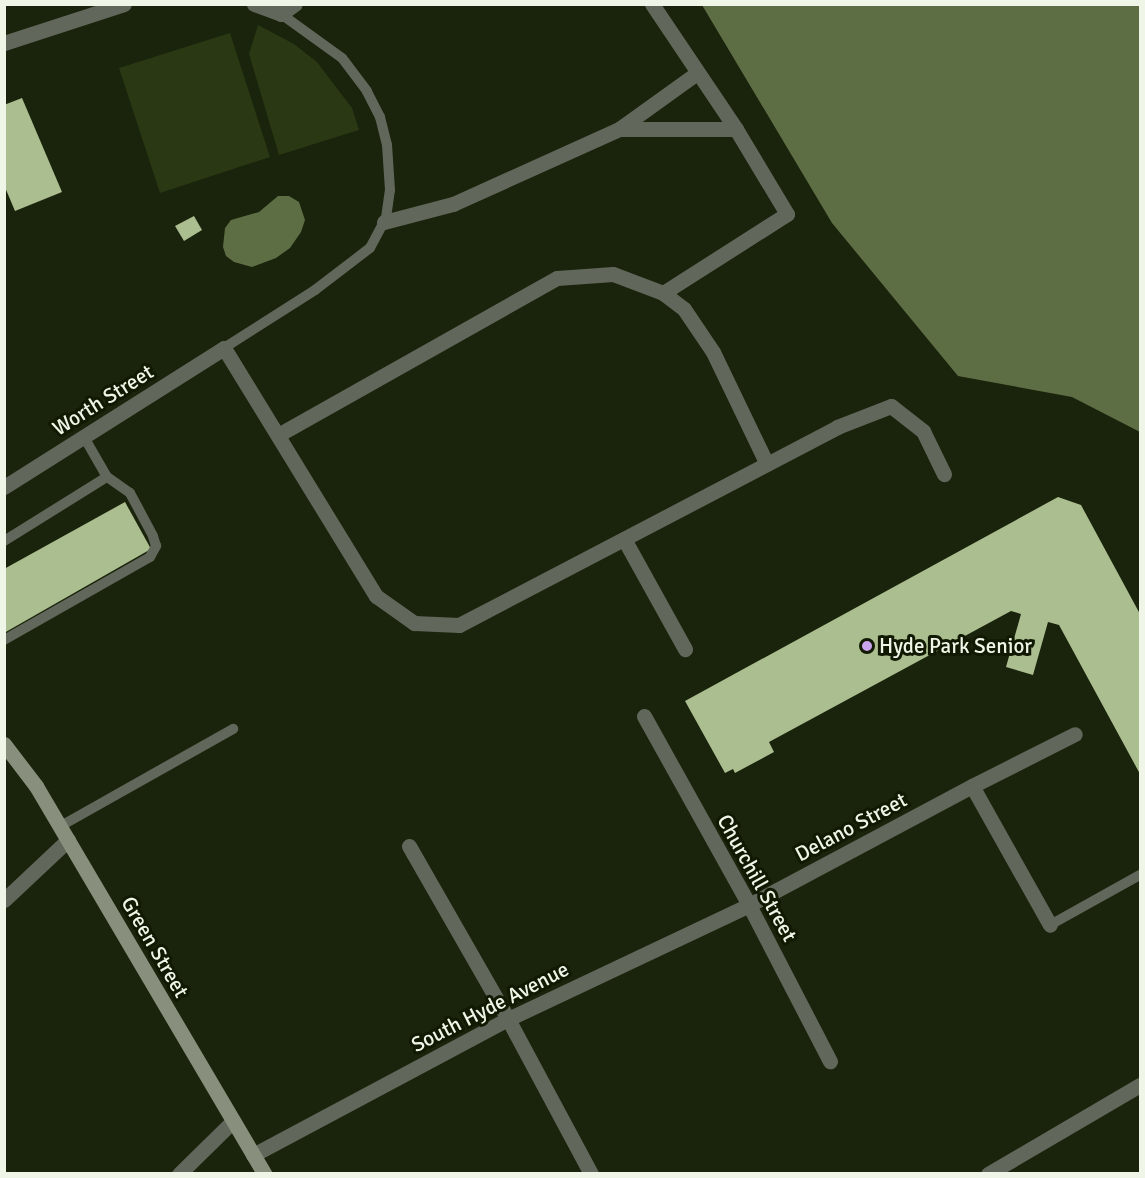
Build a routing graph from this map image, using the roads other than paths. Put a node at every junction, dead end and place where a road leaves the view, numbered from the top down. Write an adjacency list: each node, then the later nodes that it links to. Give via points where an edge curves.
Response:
1 (124, 4): 6 (street)
2 (254, 4): 5 (street)
3 (295, 4): 5 (street)
4 (652, 4): 7 (street)
5 (281, 14): 10 (lane, via 342,58 368,91 387,144 390,190)
6 (4, 43)
7 (697, 73): 8 (street); 9 (street)
8 (619, 129): 9 (street); 10 (street, via 453,204)
9 (736, 129): 11 (street, via 787,214)
10 (384, 222): 12 (lane, via 370,248 315,290)
11 (663, 293): 13 (street, via 613,274 557,278); 15 (street, via 684,309 713,352)
12 (224, 348): 13 (street); 14 (street, Worth Street)
13 (278, 435): 19 (street, via 376,596 414,623 459,625)
14 (84, 437): 17 (lane); 18 (street, Worth Street)
15 (767, 464): 16 (street, via 837,427 891,406 923,431); 19 (street)
16 (945, 474)
17 (107, 477): 20 (lane); 21 (lane, via 130,494 153,536 156,546 150,557)
18 (4, 487)
19 (624, 539): 22 (street)
20 (4, 540)
21 (4, 640)
22 (685, 649)
23 (644, 716): 33 (street, Churchill Street)
24 (233, 729): 28 (lane)
25 (1075, 734): 27 (street, Delano Street)
26 (4, 744): 28 (street, Green Street, via 36,786)
27 (972, 786): 33 (street, Delano Street); 34 (street)
28 (59, 827): 29 (street, Green Street)
29 (68, 840): 32 (street); 38 (street, Green Street)
30 (409, 846): 35 (street)
31 (1140, 875): 34 (lane)
32 (4, 900)
33 (749, 905): 35 (street, South Hyde Avenue); 36 (street, Churchill Street)
34 (1050, 925)
35 (508, 1019): 39 (street, South Hyde Avenue); 42 (street)
36 (830, 1061)
37 (1140, 1085): 43 (street)
38 (233, 1121): 39 (street, Green Street); 40 (street)
39 (253, 1155): 41 (street, Green Street)
40 (179, 1173)
41 (265, 1173)
42 (591, 1173)
43 (988, 1173)

